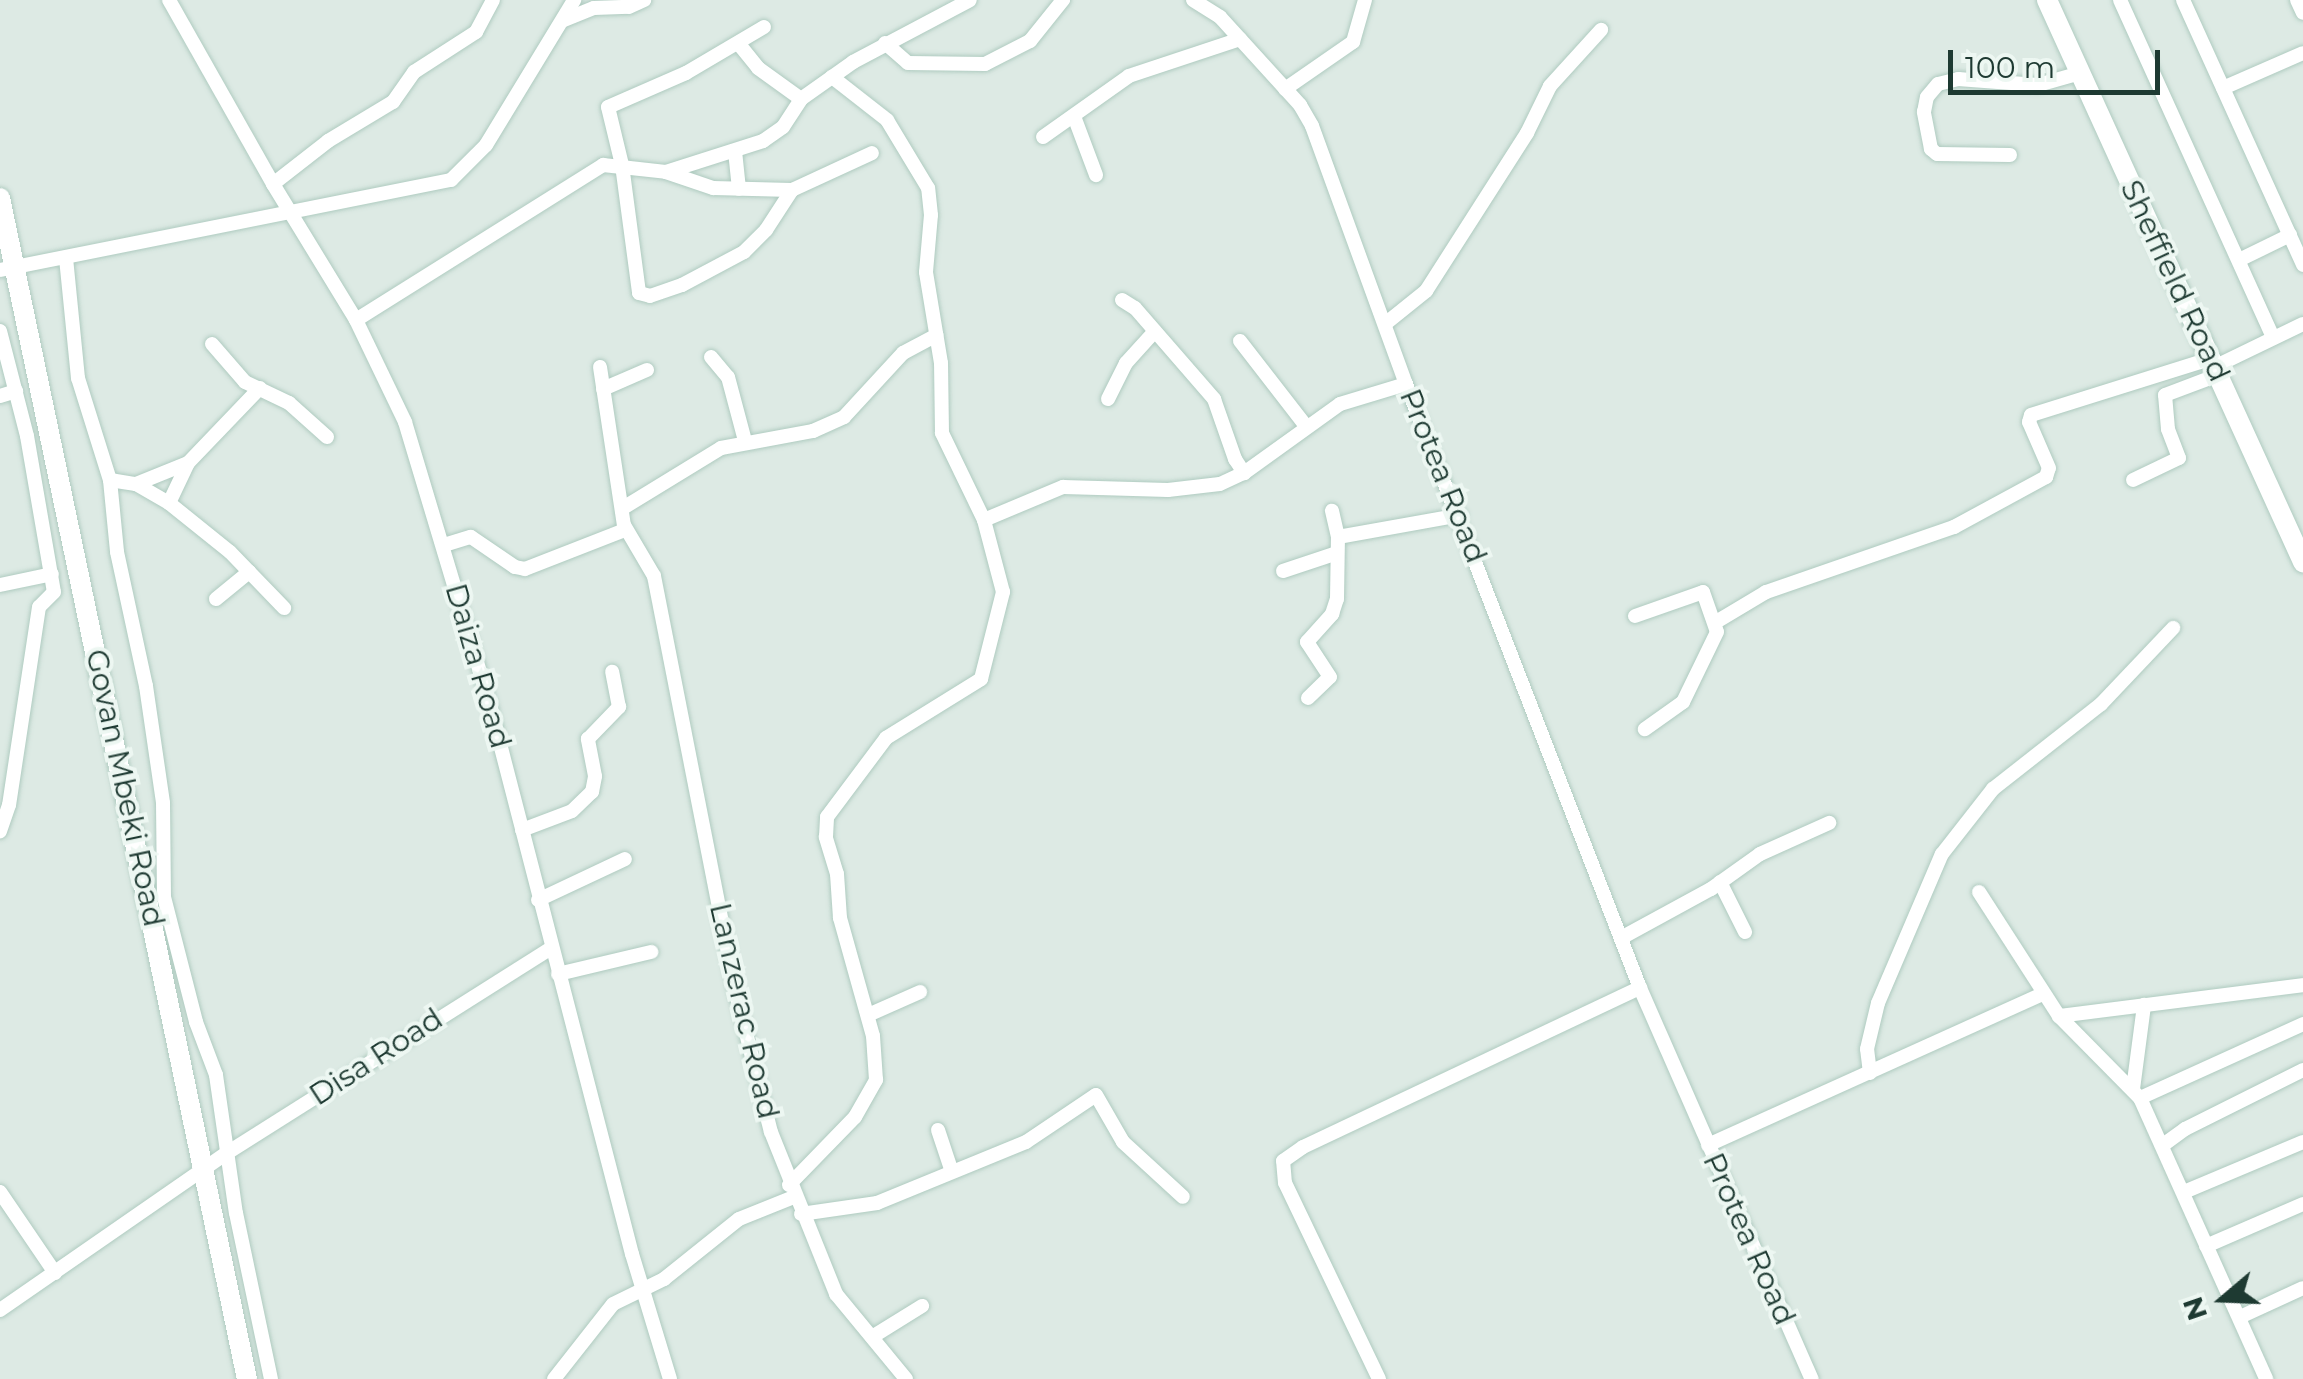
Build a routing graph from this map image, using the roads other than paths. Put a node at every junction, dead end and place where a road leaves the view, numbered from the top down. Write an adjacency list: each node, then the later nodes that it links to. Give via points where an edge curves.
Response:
1 (169, 0): 34 (street, Daiza Road)
2 (493, 0): 34 (street, via 476,32 414,72 393,102)
3 (574, 0): 14 (street)
4 (644, 0): 14 (street)
5 (970, 0): 19 (street)
6 (1063, 0): 19 (street, via 1030,41 985,64 908,62)
7 (1192, 0): 17 (street, Protea Road)
8 (1365, 0): 23 (street, via 1352,42)
9 (2047, 0): 21 (main road, Sheffield Road)
10 (2120, 0): 41 (street)
11 (2183, 0): 24 (street)
12 (2298, 0): 13 (street)
13 (2303, 13)
14 (564, 20): 38 (street, via 486,145 451,180)
15 (764, 27): 18 (street)
16 (1601, 30): 46 (street, via 1550,86 1426,291)
17 (1240, 39): 23 (street, Protea Road); 26 (street, via 1129,76)
18 (738, 43): 25 (street, via 758,68); 31 (street, via 608,107)
19 (885, 43): 22 (street)
20 (2303, 53): 24 (street)
21 (2080, 73): 30 (street, via 2038,86 1958,79 1938,84 1927,97 1924,112 1937,154); 55 (main road, Sheffield Road)
22 (832, 77): 25 (street); 50 (street, via 888,120 922,175 931,204 926,272)
23 (1285, 88): 46 (street, Protea Road, via 1312,126)
24 (2223, 88): 39 (street)
25 (801, 99): 28 (street, via 774,134)
26 (1074, 119): 27 (street); 33 (street)
27 (1043, 137)
28 (735, 151): 32 (street); 35 (street)
29 (872, 153): 36 (street)
30 (2010, 155)
31 (622, 165): 32 (street); 36 (street, via 634,275 645,297 744,252); 45 (street, via 594,170)
32 (666, 172): 35 (street)
33 (1096, 175)
34 (273, 184): 38 (street, Daiza Road)
35 (739, 189): 36 (street)
36 (792, 190)
37 (0, 198): 43 (main road, Govan Mbeki Road)
38 (290, 213): 40 (street); 45 (street, Daiza Road)
39 (2290, 236): 41 (street); 42 (street)
40 (66, 258): 43 (street); 69 (street, via 78,378)
41 (2239, 260): 51 (street)
42 (2303, 265)
43 (8, 269): 123 (main road, Govan Mbeki Road)
44 (1122, 300): 49 (street)
45 (356, 320): 79 (street, Daiza Road, via 405,422)
46 (1385, 324): 58 (street, Protea Road)
47 (2303, 324): 51 (street)
48 (0, 331): 61 (street)
49 (1155, 331): 63 (street, via 1126,363); 68 (street, via 1214,399)
50 (937, 334): 66 (street, via 903,353 844,417 813,431); 76 (street, via 942,433)
51 (2273, 338): 55 (street)
52 (1240, 341): 64 (street)
53 (212, 344): 59 (street, via 244,382)
54 (711, 357): 66 (street, via 728,378)
55 (2214, 367): 70 (street, via 2164,395 2179,458); 81 (main road, Sheffield Road); 89 (street, via 2031,415 2050,468 2046,477 1954,528 1766,592)
56 (600, 368): 60 (street)
57 (646, 370): 60 (street)
58 (1406, 384): 64 (street, via 1340,404); 75 (street, Protea Road)
59 (260, 388): 65 (street, via 289,403); 67 (street)
60 (603, 388): 73 (street)
61 (16, 392): 62 (street); 84 (street)
62 (0, 396)
63 (1108, 399)
64 (1306, 426): 68 (street)
65 (327, 437)
66 (745, 441): 73 (street, via 694,463)
67 (188, 463): 71 (street); 72 (street)
68 (1244, 473): 76 (street, via 1195,489 1063,487)
69 (110, 480): 71 (street); 121 (street, via 116,552 163,803 164,897 216,1075)
70 (2133, 480)
71 (136, 484): 72 (street)
72 (169, 503): 83 (street)
73 (622, 508): 77 (street)
74 (1332, 511): 78 (street)
75 (1460, 516): 78 (street); 102 (street, Protea Road)
76 (984, 520): 111 (street, via 1002,592 984,674 886,738 826,821 840,918)
77 (625, 530): 79 (street, via 525,569 472,537); 124 (street, Lanzerac Road, via 651,569 736,993)
78 (1338, 537): 80 (street)
79 (444, 545): 95 (street, Daiza Road)
80 (1337, 554): 82 (street); 92 (street, via 1338,599 1307,642 1330,677)
81 (2303, 562)
82 (1284, 570)
83 (249, 572): 86 (street); 87 (street)
84 (52, 574): 85 (street); 96 (street, via 53,595 39,607)
85 (0, 585)
86 (216, 599)
87 (284, 608)
88 (1635, 616): 89 (street, via 1702,592)
89 (1716, 622): 93 (street, via 1718,632 1683,702)
90 (2172, 628): 115 (street, via 2101,704 1994,789 1942,854 1878,1003 1867,1049)
91 (612, 672): 95 (street, via 619,707 587,742 592,792 572,811)
92 (1308, 698)
93 (1644, 729)
94 (1829, 823): 98 (street, via 1760,854)
95 (522, 830): 100 (street, Daiza Road)
96 (0, 831)
97 (625, 859): 100 (street)
98 (1720, 882): 101 (street); 102 (street)
99 (1978, 892): 109 (street)
100 (538, 900): 103 (street, Daiza Road)
101 (1745, 932)
102 (1621, 938): 107 (street, Protea Road)
103 (551, 948): 105 (street, Daiza Road); 121 (street, Disa Road)
104 (651, 952): 105 (street)
105 (558, 974): 133 (street, Daiza Road)
106 (2303, 985): 110 (street)
107 (1640, 988): 119 (street, Protea Road); 143 (street, via 1284,1161 1285,1182)
108 (920, 992): 111 (street)
109 (2042, 994): 112 (street); 115 (street)
110 (2144, 1005): 112 (street); 116 (street)
111 (868, 1015): 124 (street, via 876,1069 872,1091)
112 (2059, 1016): 116 (street)
113 (2303, 1024): 116 (street)
114 (2303, 1070): 120 (street)
115 (1870, 1073): 119 (street)
116 (2136, 1094): 120 (street)
117 (938, 1130): 122 (street)
118 (2303, 1142): 126 (street)
119 (1708, 1145): 144 (street, Protea Road)
120 (2163, 1145): 126 (street)
121 (228, 1153): 123 (street, Disa Road); 139 (street)
122 (951, 1169): 127 (street, via 1040,1135 1096,1096 1123,1142); 129 (street, via 877,1203)
123 (204, 1170): 131 (street, Disa Road); 138 (main road, Govan Mbeki Road)
124 (792, 1191): 129 (street, Lanzerac Road); 133 (street, via 739,1220)
125 (0, 1192): 131 (street)
126 (2184, 1192): 130 (street)
127 (1184, 1197)
128 (2303, 1204): 130 (street)
129 (801, 1214): 137 (street, Lanzerac Road, via 836,1294)
130 (2206, 1246): 136 (street)
131 (55, 1272): 135 (street, Disa Road)
132 (2303, 1288): 136 (street)
133 (643, 1293): 140 (street, via 608,1308); 141 (street, Daiza Road)
134 (922, 1306): 137 (street)
135 (0, 1310)
136 (2240, 1317): 145 (street)
137 (872, 1337): 142 (street, Lanzerac Road)
138 (247, 1379)
139 (271, 1379)
140 (554, 1379)
141 (670, 1379)
142 (906, 1379)
143 (1379, 1379)
144 (1812, 1379)
145 (2266, 1379)

